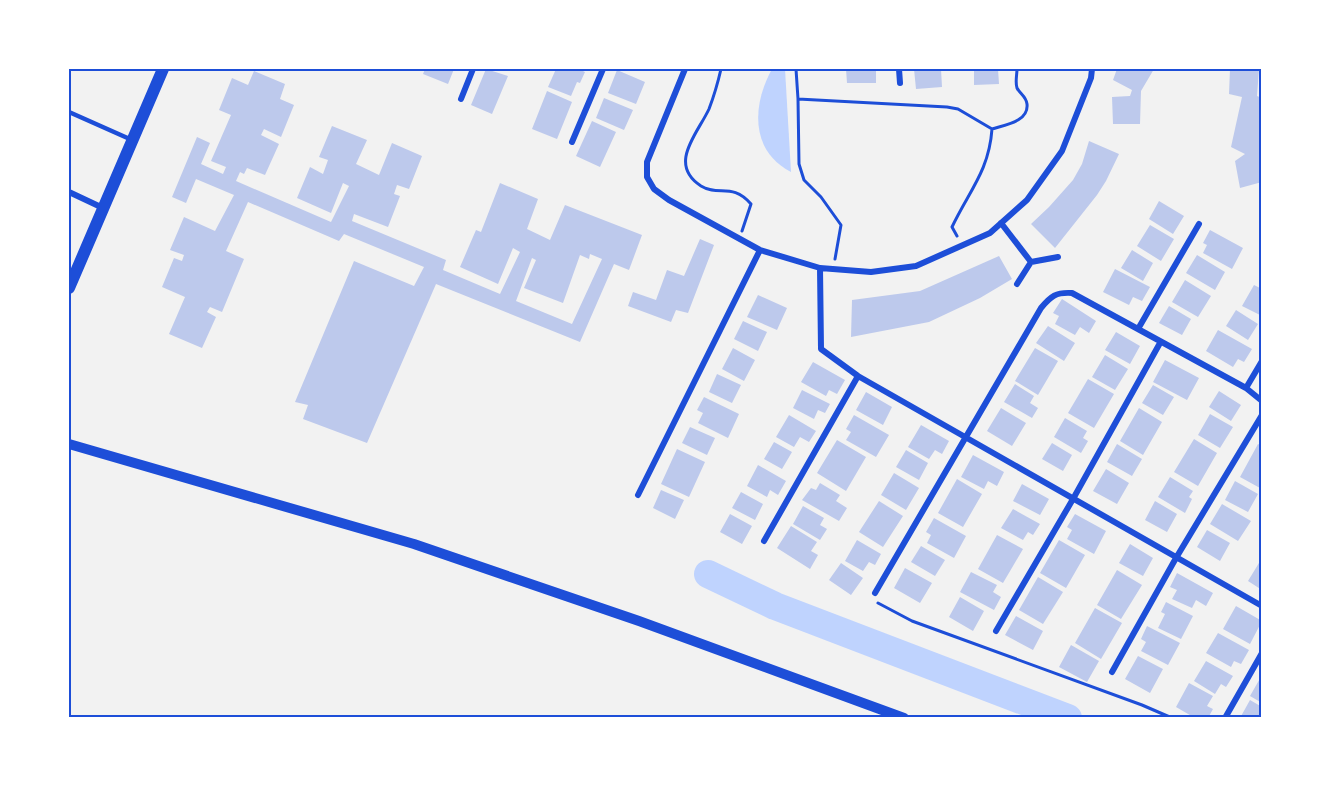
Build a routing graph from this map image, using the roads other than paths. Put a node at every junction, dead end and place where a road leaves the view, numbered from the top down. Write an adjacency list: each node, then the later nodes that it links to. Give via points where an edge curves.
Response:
1 (163, 69): 10 (main road)
2 (473, 69): 8 (street)
3 (603, 69): 11 (street)
4 (686, 69): 16 (street, via 647,162 646,177 669,200)
5 (899, 69): 7 (street)
6 (1092, 69): 14 (street, via 1062,151 1027,200)
7 (900, 83)
8 (461, 99)
9 (69, 112): 10 (lane)
10 (132, 140): 13 (main road)
11 (572, 142)
12 (69, 192): 13 (street)
13 (103, 208): 21 (main road)
14 (1001, 223): 18 (street); 19 (street, via 990,233 916,266 871,272)
15 (1199, 224): 22 (street)
16 (760, 250): 19 (street); 31 (street)
17 (1058, 257): 18 (street)
18 (1031, 262): 20 (street)
19 (820, 268): 25 (street, via 821,349)
20 (1017, 284)
21 (69, 288)
22 (1138, 329): 23 (street); 29 (street, via 1072,293 1058,292 1049,297)
23 (1160, 343): 26 (street); 32 (street)
24 (1262, 361): 26 (street)
25 (858, 376): 29 (street); 33 (street)
26 (1245, 388): 27 (street)
27 (1262, 401)
28 (1262, 415): 34 (street)
29 (965, 438): 32 (street); 35 (street)
30 (69, 444): 40 (street, via 414,544)
31 (638, 495)
32 (1073, 500): 34 (street); 37 (street)
33 (764, 541)
34 (1176, 558): 36 (street); 39 (street)
35 (875, 593)
36 (1262, 606)
37 (996, 631)
38 (1262, 653): 41 (street)
39 (1112, 672)
40 (904, 718)
41 (1225, 718)

